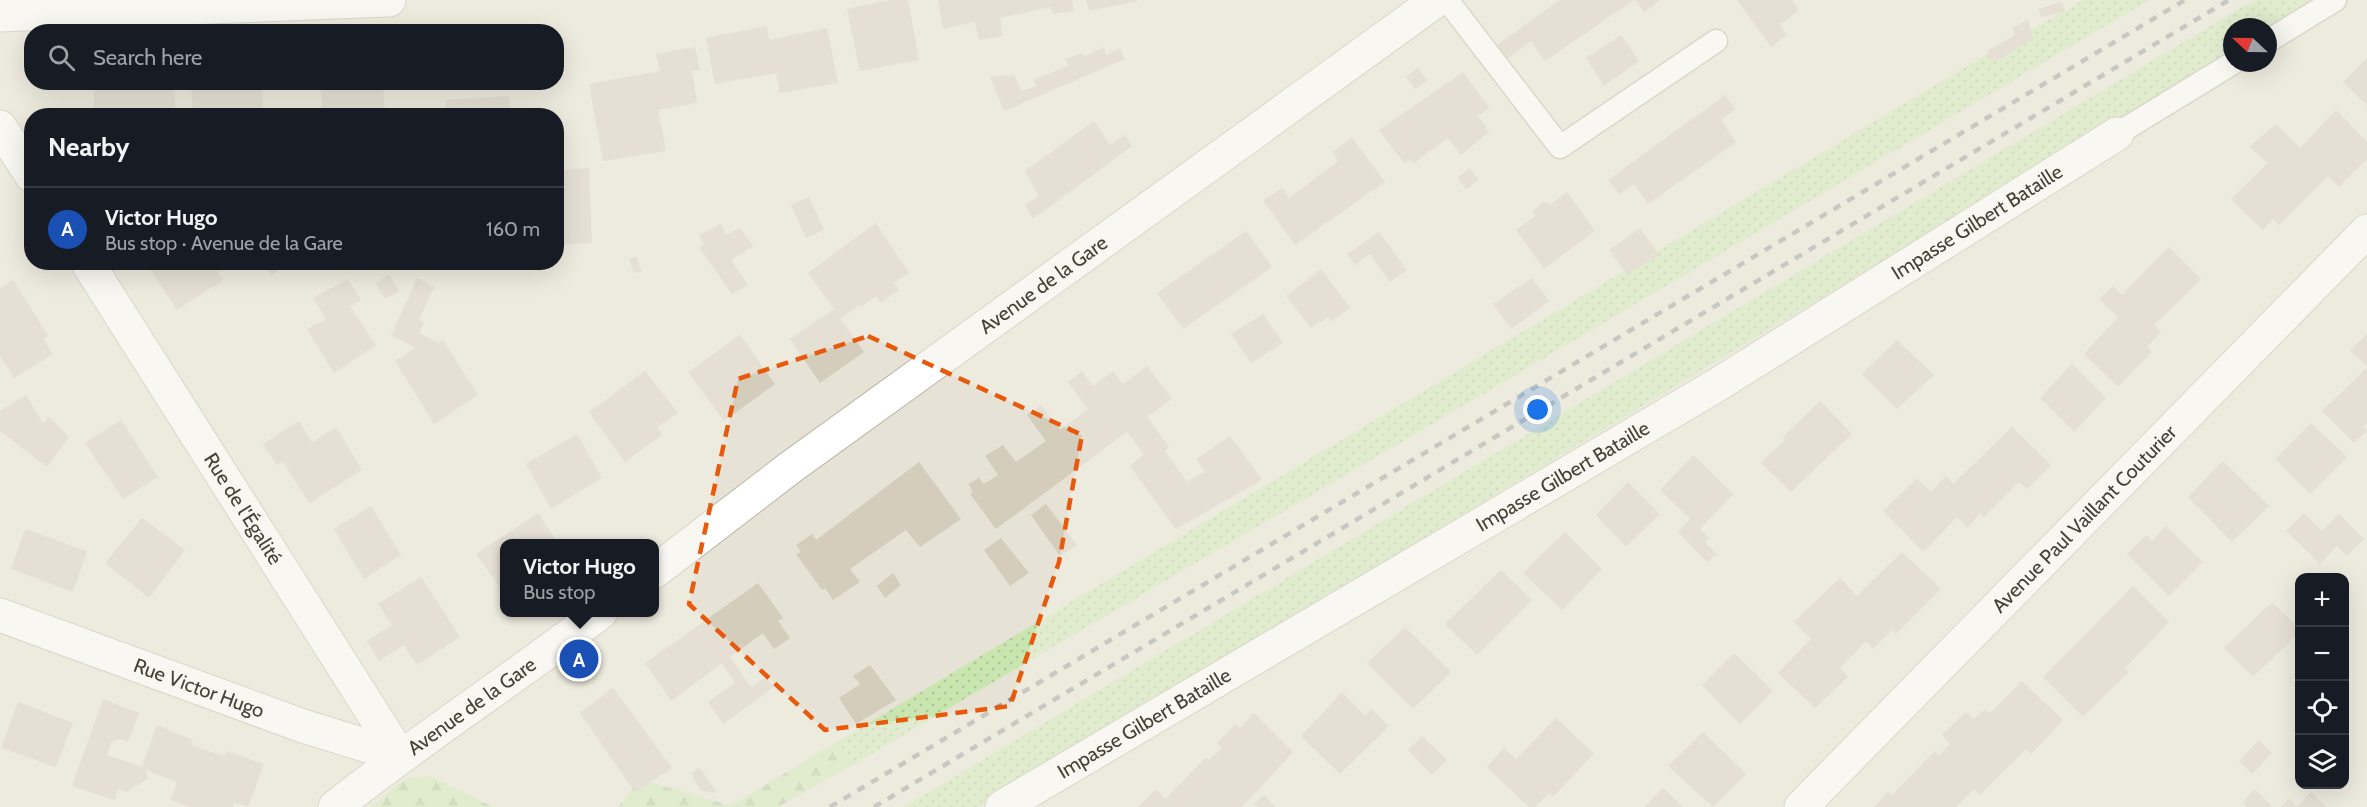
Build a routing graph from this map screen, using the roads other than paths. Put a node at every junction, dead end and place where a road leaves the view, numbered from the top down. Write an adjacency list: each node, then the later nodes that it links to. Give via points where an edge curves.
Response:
1 (389, 0): 5 (street)
2 (1437, 0): 14 (street, Avenue de la Gare, via 791,467)
3 (1447, 0): 7 (lane, via 1560,147)
4 (2335, 0): 6 (lane)
5 (0, 15)
6 (2277, 35)
7 (1716, 41)
8 (2223, 69): 10 (lane)
9 (0, 127): 11 (street)
10 (2117, 134): 19 (street, Impasse Gilbert Bataille, via 1717,385)
11 (24, 164)
12 (2367, 231): 20 (street, Avenue Paul Vaillant Couturier)
13 (92, 270): 17 (street, Rue de l’Égalité)
14 (659, 568)
15 (0, 615): 17 (street, Rue Victor Hugo, via 303,726)
16 (595, 617): 17 (street, Avenue de la Gare)
17 (400, 756): 18 (street, Avenue de la Gare)
18 (335, 807)
19 (1002, 807)
20 (1801, 807)

